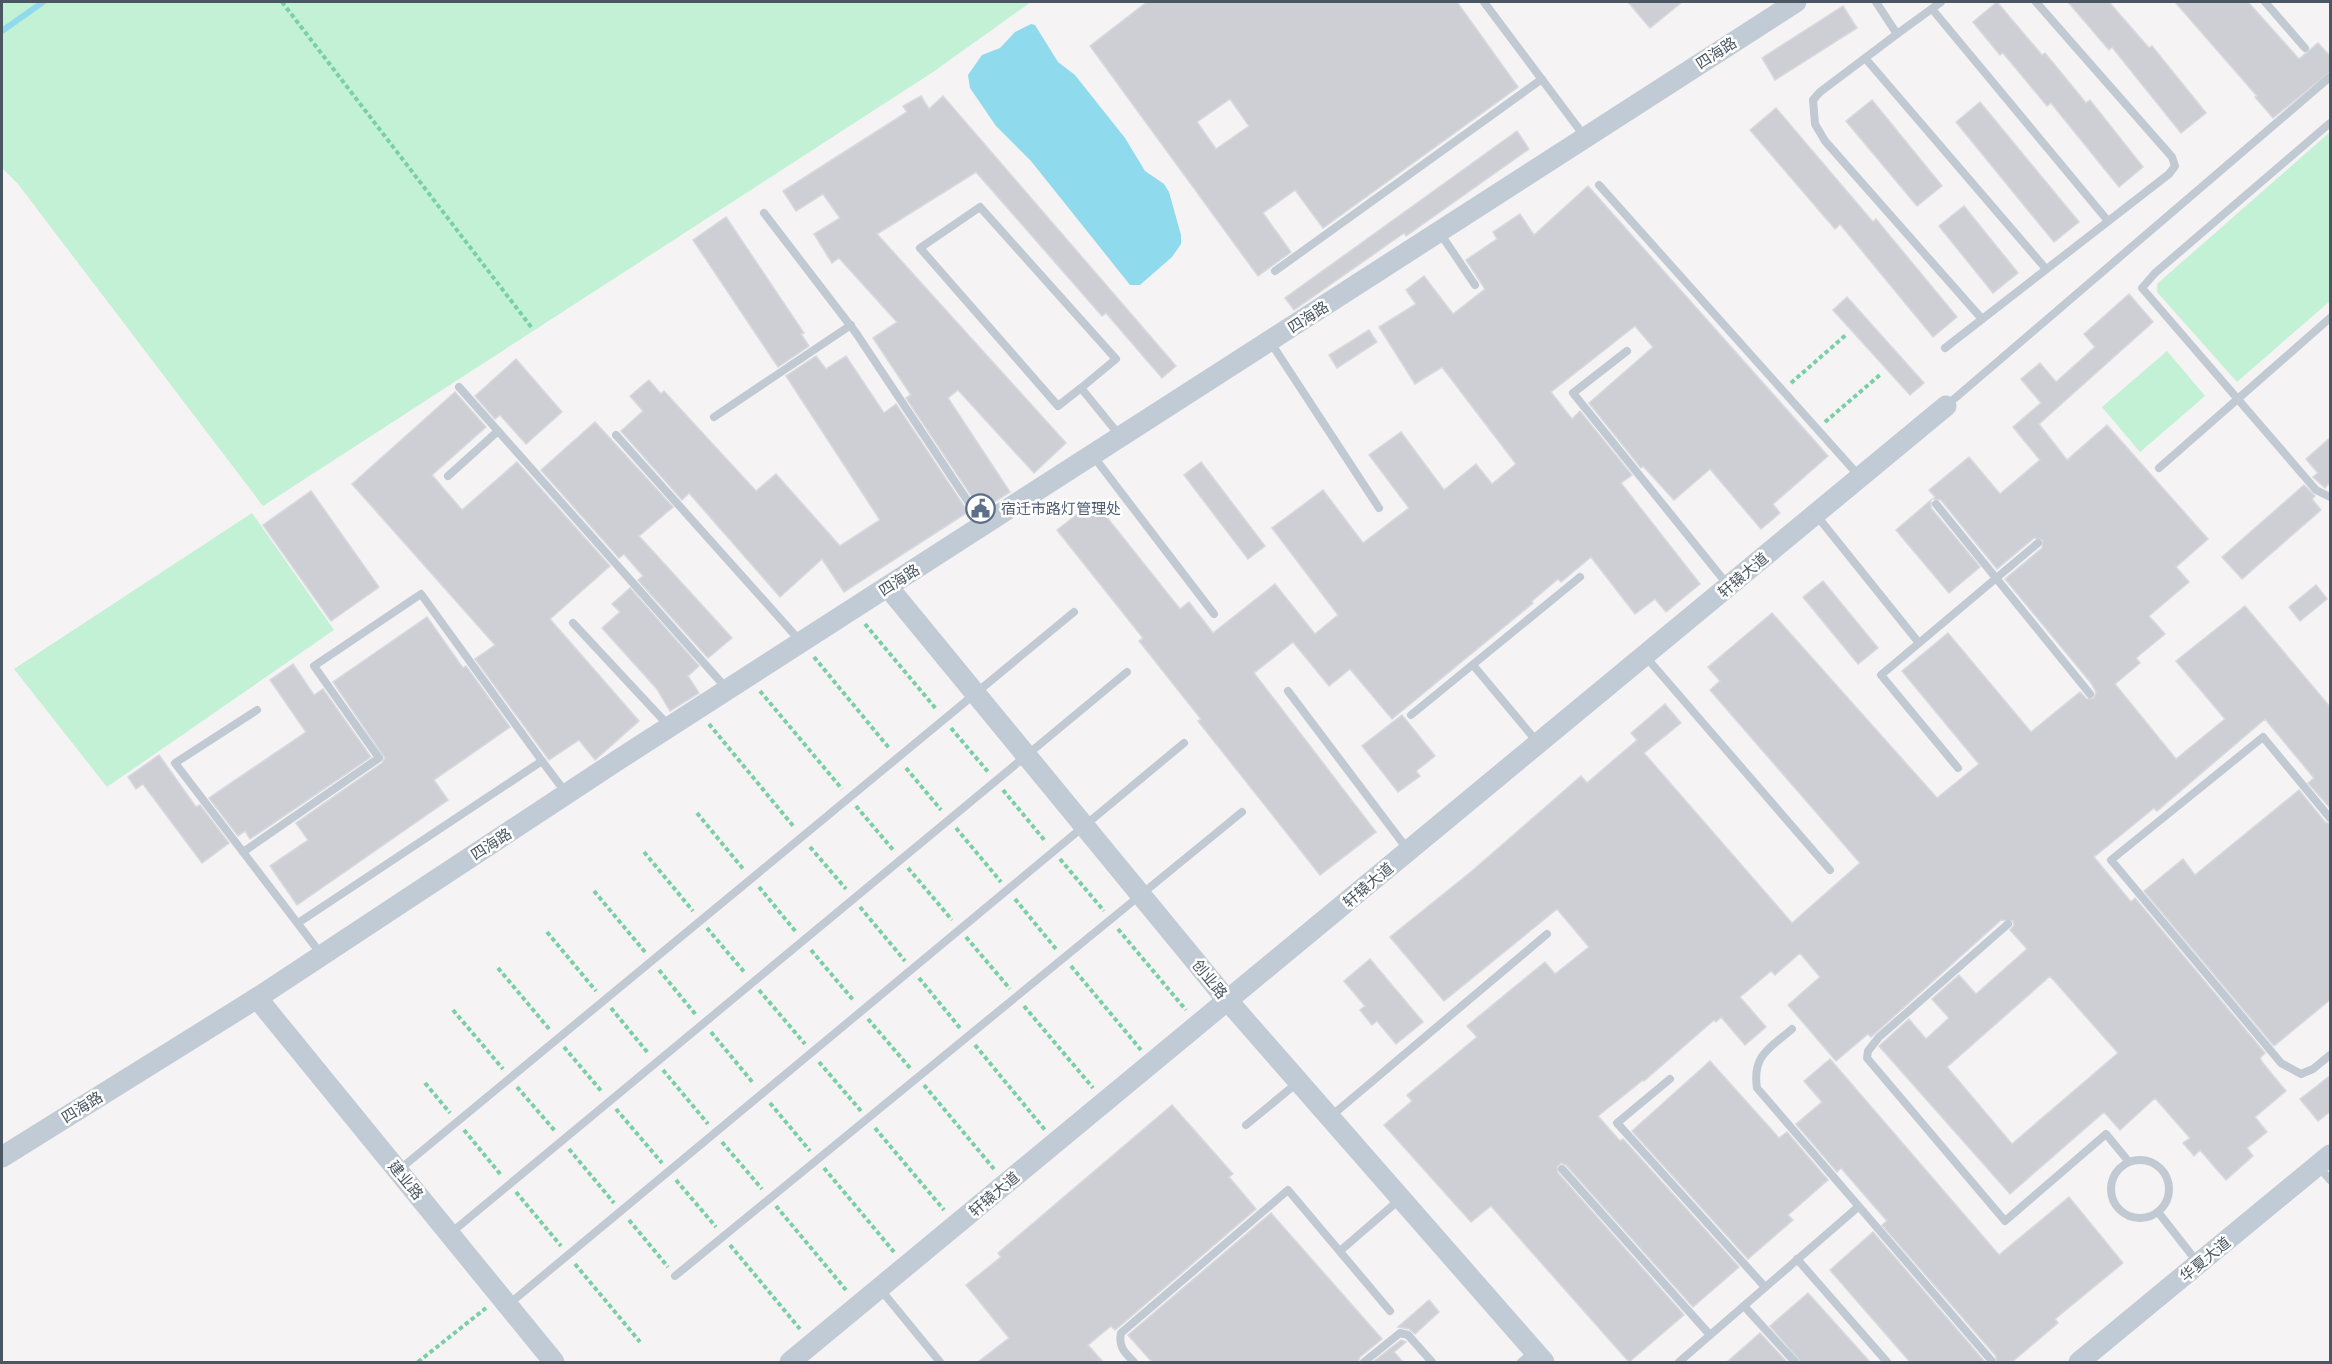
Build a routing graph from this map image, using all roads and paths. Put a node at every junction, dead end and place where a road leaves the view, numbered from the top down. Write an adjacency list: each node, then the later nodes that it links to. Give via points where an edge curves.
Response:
1 (282, 2): 26 (path)
2 (1484, 2): 13 (lane)
3 (1796, 2): 15 (street, 四海路)
4 (1876, 2): 9 (lane)
5 (1941, 2): 8 (lane)
6 (2036, 2): 18 (lane, via 2172,157 2175,166)
7 (2265, 2): 10 (lane)
8 (1932, 9): 9 (lane); 18 (lane)
9 (1897, 34): 11 (lane)
10 (2305, 48)
11 (1865, 58): 20 (lane); 24 (lane, via 1813,100 1815,124 1825,141)
12 (2331, 77): 36 (lane)
13 (1542, 79): 15 (lane); 21 (lane)
14 (2331, 123): 35 (lane, via 2142,288)
15 (1586, 138): 19 (street, 四海路)
16 (1599, 185): 34 (lane)
17 (764, 213): 25 (lane)
18 (2108, 221): 20 (lane)
19 (1440, 232): 22 (lane); 28 (street, 四海路)
20 (2046, 269): 24 (lane)
21 (1275, 271)
22 (1475, 285)
23 (2331, 318): 35 (lane)
24 (1982, 319): 29 (lane)
25 (851, 325): 37 (lane); 50 (lane)
26 (532, 328)
27 (1847, 334): 34 (path)
28 (1270, 341): 41 (street, 四海路); 48 (lane)
29 (1945, 348)
30 (1627, 351): 54 (lane, via 1573,393)
31 (1881, 374): 38 (path)
32 (459, 387): 39 (lane)
33 (1081, 388): 33 (lane, via 1058,406 920,248 980,207 1116,359); 41 (lane)
34 (1783, 390): 38 (lane)
35 (2237, 400): 43 (lane); 46 (lane, via 2316,490)
36 (1946, 405): 45 (street, 轩辕大道)
37 (714, 417)
38 (1817, 429): 45 (lane)
39 (498, 431): 44 (lane); 66 (lane)
40 (616, 435): 60 (lane)
41 (1121, 437): 42 (street, 四海路)
42 (1093, 455): 50 (street, 四海路); 58 (lane)
43 (2159, 468)
44 (448, 476)
45 (1861, 478): 49 (street, 轩辕大道)
46 (2331, 497)
47 (1936, 504): 53 (lane)
48 (1379, 508)
49 (1816, 514): 54 (street, 轩辕大道); 61 (lane)
50 (984, 525): 55 (street, 四海路)
51 (2038, 543): 53 (lane)
52 (1580, 577): 63 (lane)
53 (1996, 578): 61 (lane); 69 (lane)
54 (1729, 586): 62 (street, 轩辕大道)
55 (888, 587): 56 (street, 四海路); 68 (street, 创业路)
56 (853, 609): 60 (street, 四海路); 73 (path)
57 (1074, 612): 68 (lane)
58 (1214, 614)
59 (573, 623): 74 (lane)
60 (802, 642): 65 (street, 四海路); 78 (path)
61 (1919, 643): 80 (lane, via 1881,675)
62 (1645, 656): 76 (street, 轩辕大道); 95 (lane)
63 (1473, 665): 72 (lane); 76 (lane)
64 (1127, 672): 77 (lane)
65 (748, 677): 66 (street, 四海路); 83 (path)
66 (728, 690): 71 (street, 四海路)
67 (1288, 691): 91 (lane)
68 (975, 694): 73 (lane); 77 (street, 创业路)
69 (2090, 694)
70 (257, 710): 92 (lane, via 175,763)
71 (697, 710): 74 (street, 四海路); 89 (path)
72 (1412, 715)
73 (944, 719): 78 (lane); 81 (path)
74 (670, 727): 82 (street, 四海路)
75 (1184, 742): 88 (lane)
76 (1539, 744): 91 (street, 轩辕大道)
77 (1026, 756): 81 (lane); 88 (street, 创业路)
78 (898, 758): 83 (lane); 87 (path)
79 (542, 761): 82 (lane); 92 (lane, via 421,594 314,666 379,758); 103 (lane)
80 (1958, 768)
81 (996, 781): 87 (lane); 90 (path)
82 (567, 794): 109 (street, 四海路)
83 (849, 798): 89 (lane); 94 (path)
84 (1242, 812): 99 (lane)
85 (696, 813): 96 (path)
86 (2331, 818): 126 (lane, via 2263,737 2111,860 2281,1064 2301,1074 2313,1070)
87 (949, 820): 94 (lane); 97 (path)
88 (1084, 826): 90 (lane); 99 (street, 创业路)
89 (802, 837): 96 (lane); 100 (path)
90 (1053, 851): 97 (lane); 102 (path)
91 (1409, 851): 118 (street, 轩辕大道)
92 (243, 852): 103 (lane)
93 (644, 852): 101 (path)
94 (901, 860): 100 (lane); 105 (path)
95 (1830, 870)
96 (751, 879): 101 (lane); 108 (path)
97 (1007, 889): 105 (lane); 110 (path)
98 (594, 891): 111 (path)
99 (1141, 895): 102 (lane); 118 (street, 创业路)
100 (854, 899): 108 (lane); 113 (path)
101 (701, 920): 111 (lane); 114 (path)
102 (1110, 920): 110 (lane); 121 (path)
103 (298, 923): 109 (lane)
104 (2008, 924): 144 (lane, via 1879,1037 1867,1058 2005,1221 2106,1134)
105 (959, 929): 113 (lane); 115 (path)
106 (547, 932): 117 (path)
107 (1547, 934): 136 (lane)
108 (803, 941): 114 (lane); 119 (path)
109 (322, 955): 116 (street, 四海路)
110 (1064, 958): 115 (lane); 128 (path)
111 (652, 961): 117 (lane); 120 (path)
112 (498, 968): 124 (path)
113 (912, 969): 119 (lane); 123 (path)
114 (753, 982): 120 (lane); 125 (path)
115 (1016, 996): 123 (lane); 135 (path)
116 (258, 998): 142 (street, 四海路); 147 (street, 建业路)
117 (604, 1000): 124 (lane); 127 (path)
118 (1228, 1001): 121 (street, 轩辕大道); 131 (street, 创业路)
119 (861, 1011): 125 (lane); 129 (path)
120 (704, 1023): 127 (lane); 133 (path)
121 (1198, 1025): 128 (street, 轩辕大道)
122 (1792, 1029): 153 (lane, via 1758,1060 1757,1088)
123 (968, 1036): 129 (lane); 141 (path)
124 (557, 1039): 134 (path); 138 (lane)
125 (812, 1052): 133 (lane); 137 (path)
126 (2331, 1055)
127 (656, 1063): 134 (lane); 140 (path)
128 (1152, 1063): 135 (street, 轩辕大道)
129 (917, 1077): 137 (lane); 149 (path)
130 (1670, 1079): 164 (lane, via 1617,1123)
131 (1299, 1082): 136 (street, 创业路); 139 (lane)
132 (425, 1083): 138 (path)
133 (762, 1094): 140 (lane); 143 (path)
134 (610, 1101): 148 (path); 150 (lane)
135 (1105, 1102): 141 (street, 轩辕大道)
136 (1329, 1117): 152 (street, 创业路)
137 (867, 1119): 143 (lane); 155 (path)
138 (457, 1122): 147 (lane); 150 (path)
139 (1246, 1125)
140 (715, 1132): 148 (lane); 151 (path)
141 (1056, 1143): 149 (street, 轩辕大道)
142 (2, 1157)
143 (817, 1160): 151 (lane); 162 (path)
144 (2129, 1162): 154 (lane, via 2147,1161 2163,1171 2169,1188); 154 (lane, via 2121,1166 2111,1184 2114,1204 2139,1219)
145 (2326, 1167): 161 (street, 华夏大道)
146 (1562, 1169): 170 (lane)
147 (398, 1170): 156 (street, 建业路)
148 (669, 1171): 157 (path); 159 (lane)
149 (1006, 1184): 155 (street, 轩辕大道)
150 (509, 1185): 156 (lane); 159 (path)
151 (770, 1198): 157 (lane); 167 (path)
152 (1400, 1199): 158 (lane); 173 (street, 创业路)
153 (1858, 1207): 160 (lane); 174 (lane)
154 (2158, 1212): 161 (lane)
155 (957, 1225): 162 (street, 轩辕大道)
156 (450, 1234): 166 (street, 建业路)
157 (723, 1236): 163 (lane); 172 (path)
158 (1340, 1251): 169 (lane); 179 (lane, via 1288,1190 1121,1333 1122,1349)
159 (568, 1255): 166 (lane); 171 (path)
160 (1797, 1259): 164 (lane); 184 (lane)
161 (2199, 1264): 185 (street, 华夏大道)
162 (906, 1266): 165 (street, 轩辕大道)
163 (675, 1276)
164 (1765, 1287): 168 (lane)
165 (880, 1288): 167 (street, 轩辕大道); 178 (lane)
166 (504, 1301): 175 (path); 176 (street, 建业路)
167 (859, 1306): 172 (street, 轩辕大道)
168 (1744, 1306): 170 (lane); 183 (lane)
169 (1390, 1311)
170 (1710, 1335): 182 (lane)
171 (640, 1342)
172 (813, 1344): 177 (street, 轩辕大道)
173 (1533, 1359)
174 (1991, 1360)
175 (418, 1362)
176 (555, 1362)
177 (790, 1362)
178 (939, 1362)
179 (1134, 1362)
180 (1364, 1362): 181 (lane, via 1400,1333 1408,1335)
181 (1432, 1362)
182 (1679, 1362)
183 (1795, 1362)
184 (1887, 1362)
185 (2079, 1362)

